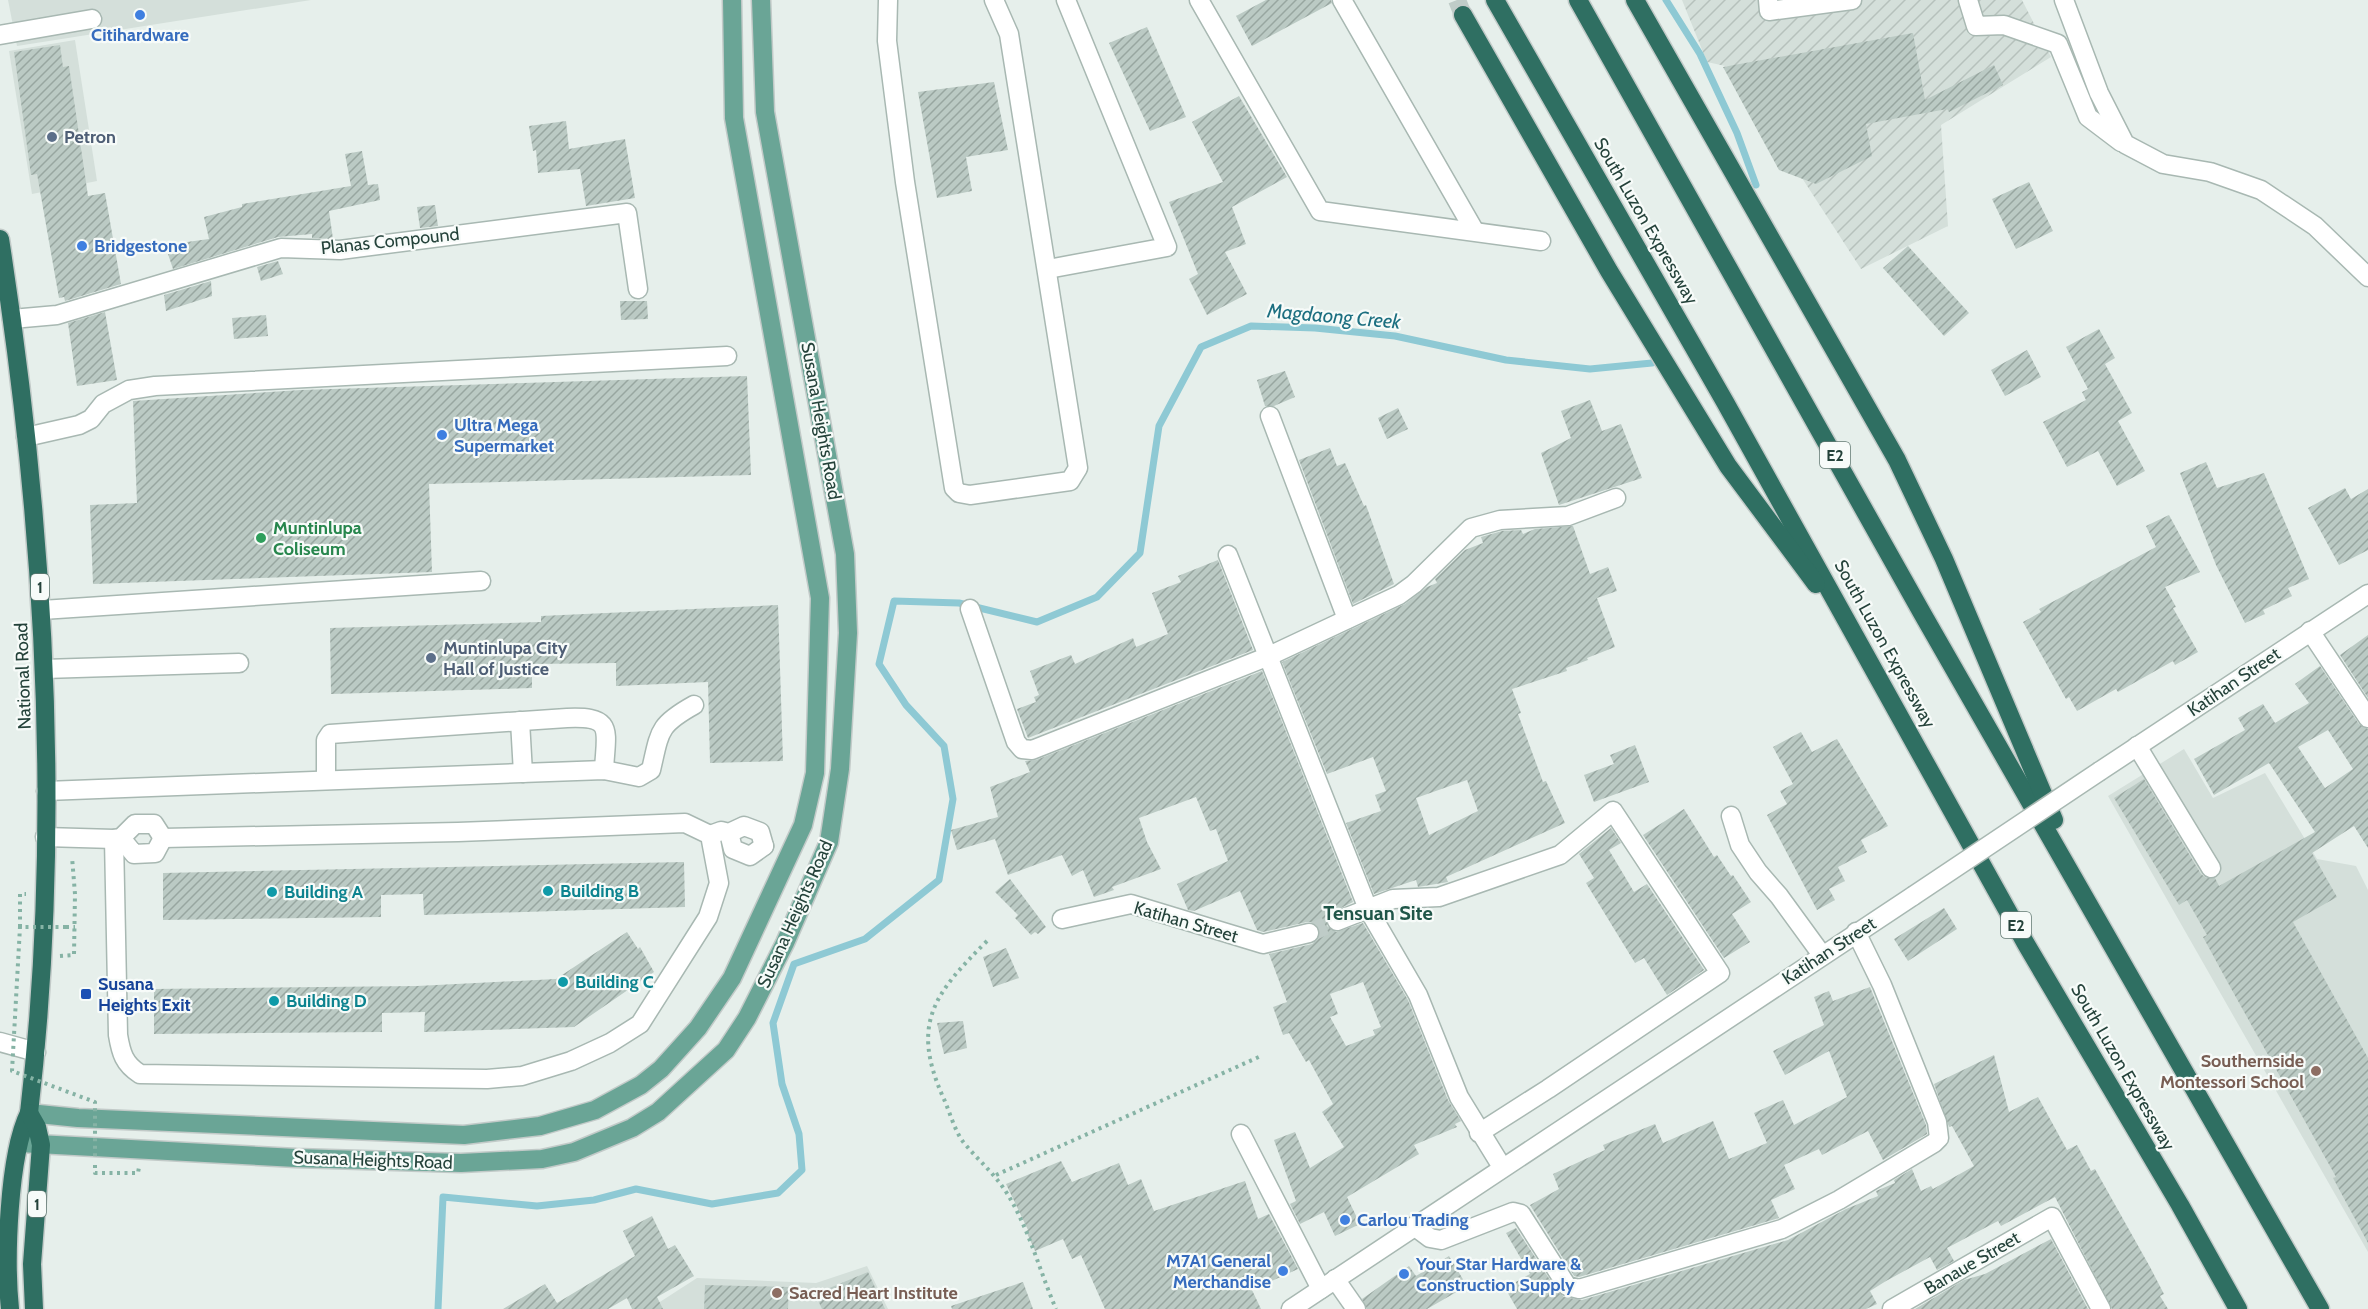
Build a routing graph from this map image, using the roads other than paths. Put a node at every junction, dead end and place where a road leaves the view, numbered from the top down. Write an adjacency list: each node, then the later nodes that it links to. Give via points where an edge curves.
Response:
1 (732, 0): 53 (main road, Susana Heights Road, via 734,118 820,598 815,773 803,825)
2 (761, 0): 68 (main road, Susana Heights Road, via 765,112 845,554 848,600 840,769 830,842 747,1018 726,1050 658,1112 604,1141 542,1159 428,1162)
3 (888, 0): 22 (street, via 887,41 905,182 954,488 959,493 970,495 1070,481 1078,468)
4 (994, 0): 22 (street, via 1009,34)
5 (1066, 0): 22 (street, via 1167,247)
6 (1199, 0): 19 (street, via 1320,211)
7 (1341, 0): 19 (street)
8 (1495, 0): 37 (highway, South Luzon Expressway / E2)
9 (1578, 0): 56 (highway, E2)
10 (1635, 0): 56 (highway, via 1897,460 1944,559)
11 (1768, 0): 12 (street, via 1769,11)
12 (1852, 0)
13 (1968, 0): 18 (street, via 1976,26 2004,25 2058,44 2088,117)
14 (2064, 0): 18 (street, via 2099,93)
15 (1463, 15): 37 (highway, via 1728,466)
16 (92, 19): 17 (street)
17 (0, 35)
18 (2125, 144): 23 (street, via 2163,164 2210,172 2261,190 2315,226)
19 (1474, 230): 21 (street)
20 (0, 239): 25 (highway, National Road / 1)
21 (1541, 241)
22 (1048, 269)
23 (2368, 277)
24 (638, 289): 25 (street, Planas Compound, via 627,213 340,249 281,248 57,315)
25 (12, 319): 28 (highway, National Road / 1)
26 (727, 356): 28 (street, via 155,386 129,390 103,404 91,419 79,425)
27 (1270, 416): 35 (street)
28 (26, 437): 34 (highway, National Road / 1)
29 (1616, 498): 35 (street, via 1568,516 1500,520 1471,528 1399,596)
30 (1228, 555): 38 (street)
31 (481, 581): 34 (street)
32 (2368, 594): 36 (street, Katihan Street)
33 (970, 609): 38 (street, via 1012,732 1022,749 1032,750)
34 (42, 610): 40 (highway, National Road / 1)
35 (1347, 620): 38 (street)
36 (2310, 631): 42 (street); 44 (street, Katihan Street)
37 (1860, 641): 78 (highway, South Luzon Expressway / E2, via 2026,944)
38 (1269, 656): 55 (street)
39 (239, 663): 40 (street)
40 (44, 669): 48 (highway, National Road / 1)
41 (694, 705): 45 (street, via 673,717 660,731 651,770 639,777)
42 (2368, 718)
43 (520, 721): 45 (street, via 595,718 603,724 605,734); 46 (street); 47 (street, via 330,734 326,740)
44 (2138, 746): 54 (street); 59 (street, Katihan Street, bridge)
45 (604, 770): 46 (street)
46 (523, 773): 47 (street)
47 (326, 780): 48 (street)
48 (46, 792): 51 (highway, National Road / 1)
49 (1731, 816): 61 (street, via 1740,845)
50 (710, 835): 52 (street, via 685,823 163,838 155,853 134,854); 52 (street, via 719,883 708,917 640,1024 571,1060 522,1076 487,1079 140,1074 128,1066 118,1035); 53 (street, via 729,833 733,849 750,856 765,846)
51 (45, 837): 52 (street); 63 (highway, National Road / 1)
52 (118, 838)
53 (790, 855): 64 (main road, Susana Heights Road, via 732,978 698,1028 641,1085 567,1120 465,1134 89,1119)
54 (2211, 868)
55 (1368, 909): 58 (street); 65 (street, via 1418,995 1460,1097); 65 (street, via 1393,899 1439,897 1560,855 1612,811 1720,973)
56 (2093, 910): 79 (highway, E2)
57 (1062, 919): 60 (street, Katihan Street, via 1131,904 1263,944)
58 (1337, 921)
59 (1856, 932): 61 (street, Katihan Street); 70 (street, via 1882,985 1937,1122 1940,1138 1934,1143 1782,1229 1579,1289 1567,1286 1521,1214 1513,1212 1441,1240 1430,1238)
60 (1309, 933)
61 (1822, 955): 69 (street, Katihan Street)
62 (0, 1042): 63 (street)
63 (36, 1052): 64 (highway, National Road / 1)
64 (29, 1113): 67 (highway, National Road / 1); 68 (highway, National Road / 1)
65 (1479, 1132): 69 (street)
66 (1241, 1134): 71 (street)
67 (19, 1143): 68 (main road, Susana Heights Road); 72 (highway, National Road / 1, via 8,1264)
68 (41, 1145): 73 (highway, National Road / 1, via 32,1264)
69 (1502, 1167): 70 (street, Katihan Street)
70 (1414, 1226): 71 (street, Katihan Street)
71 (1328, 1284): 74 (street, Katihan Street); 75 (street)
72 (10, 1309)
73 (34, 1309)
74 (1291, 1309)
75 (1356, 1309)
76 (1892, 1309): 77 (street, Banaue Street, via 2052,1217)
77 (2101, 1309)
78 (2238, 1309)
79 (2320, 1309)

